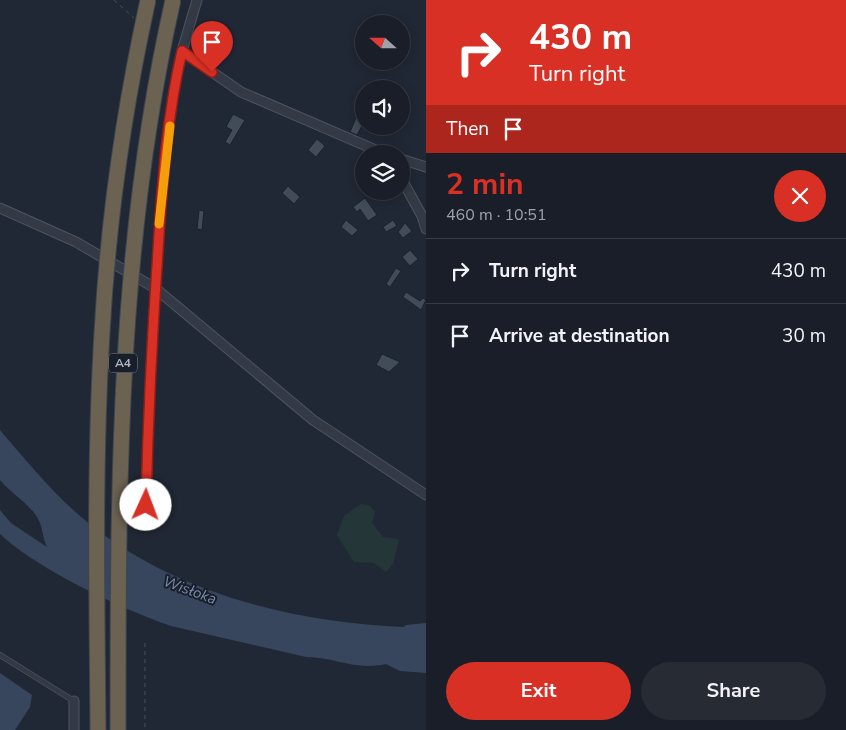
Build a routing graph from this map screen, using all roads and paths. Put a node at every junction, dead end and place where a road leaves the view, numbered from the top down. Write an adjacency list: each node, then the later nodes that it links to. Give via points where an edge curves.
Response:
1 (114, 0): 5 (path)
2 (148, 0): 20 (highway, A4, bridge, via 121,149 104,302 98,454)
3 (172, 0): 21 (highway, A4, bridge, via 145,144 127,304 119,477)
4 (197, 0): 6 (street)
5 (128, 14)
6 (182, 51): 7 (street, via 241,92); 13 (lane, via 162,189)
7 (365, 145)
8 (410, 162): 9 (street)
9 (426, 167)
10 (410, 194): 12 (street)
11 (0, 208): 13 (street, via 76,242)
12 (426, 229)
13 (155, 288): 14 (street, via 313,420); 15 (lane)
14 (426, 495)
15 (146, 505)
16 (145, 644): 22 (path)
17 (0, 655): 18 (lane)
18 (74, 701): 19 (street)
19 (74, 730)
20 (98, 730)
21 (118, 730)
22 (145, 730)

